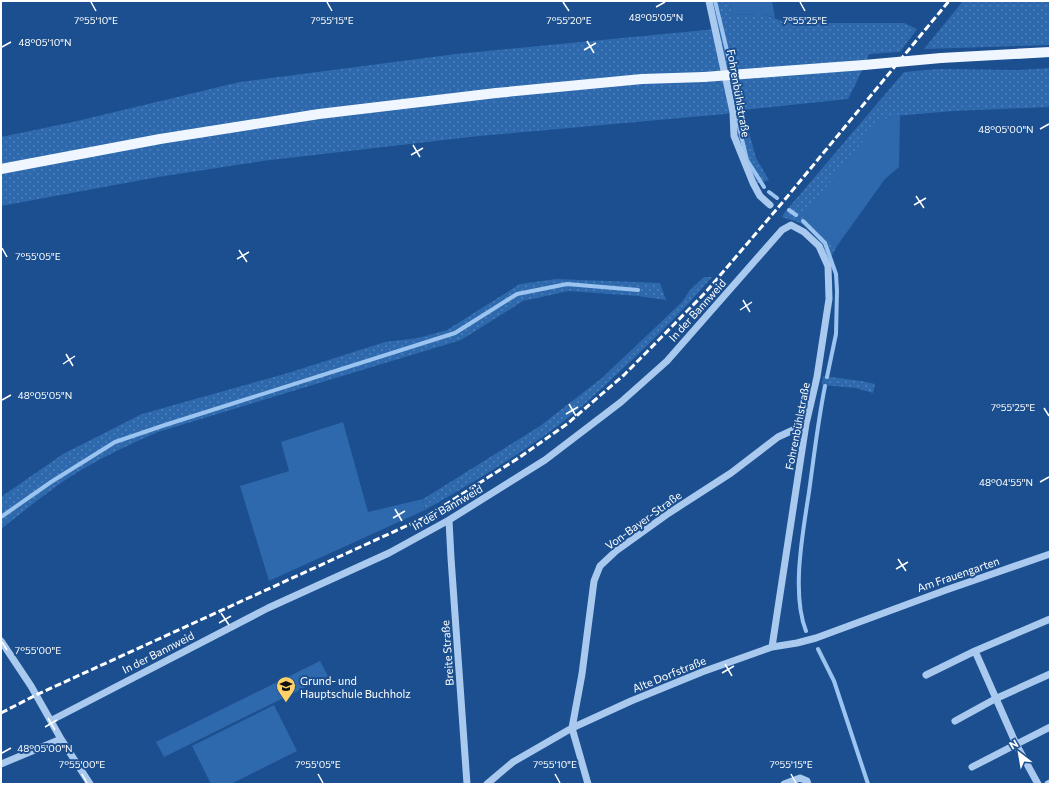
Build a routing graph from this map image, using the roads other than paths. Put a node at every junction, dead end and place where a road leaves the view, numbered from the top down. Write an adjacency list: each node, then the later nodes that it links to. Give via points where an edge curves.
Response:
1 (709, 1): 4 (street, Fohrenbühlstraße, via 733,112 734,136 753,183 760,196)
2 (1050, 52): 3 (main road, bridge, via 704,77 642,79 496,93 319,114 160,139)
3 (1, 169)
4 (770, 205)
5 (791, 225): 6 (street, Fohrenbühlstraße, via 804,232 819,246 828,266 829,299 817,377); 7 (street, In der Bannweid, via 782,230 666,361 621,402 545,460)
6 (806, 424): 12 (street, Fohrenbühlstraße); 20 (street, Von-Bayer-Straße, via 778,437 731,473 616,551 600,566 594,581)
7 (449, 520): 17 (street, In der Bannweid, via 389,553 268,608); 26 (street, Breite Straße)
8 (1050, 554): 9 (street, Am Frauengarten)
9 (874, 616): 12 (street, Alte Dorfstraße, via 816,638)
10 (1050, 619): 13 (street)
11 (1, 641): 17 (street)
12 (772, 647): 20 (street, Alte Dorfstraße, via 702,672)
13 (976, 651): 15 (street); 16 (street)
14 (1050, 674): 16 (street)
15 (926, 675)
16 (995, 699): 18 (street); 22 (street)
17 (52, 720): 21 (street)
18 (955, 721)
19 (1050, 727): 22 (street)
20 (572, 728): 27 (street, Alte Dorfstraße, via 513,762); 28 (street, Von-Bayer-Straße)
21 (62, 739): 23 (street); 25 (street)
22 (1016, 744): 24 (street); 31 (street)
23 (1, 764)
24 (972, 767)
25 (90, 784)
26 (467, 784)
27 (487, 784)
28 (588, 784)
29 (784, 784): 30 (street, via 800,778)
30 (808, 784)
31 (1038, 784)

